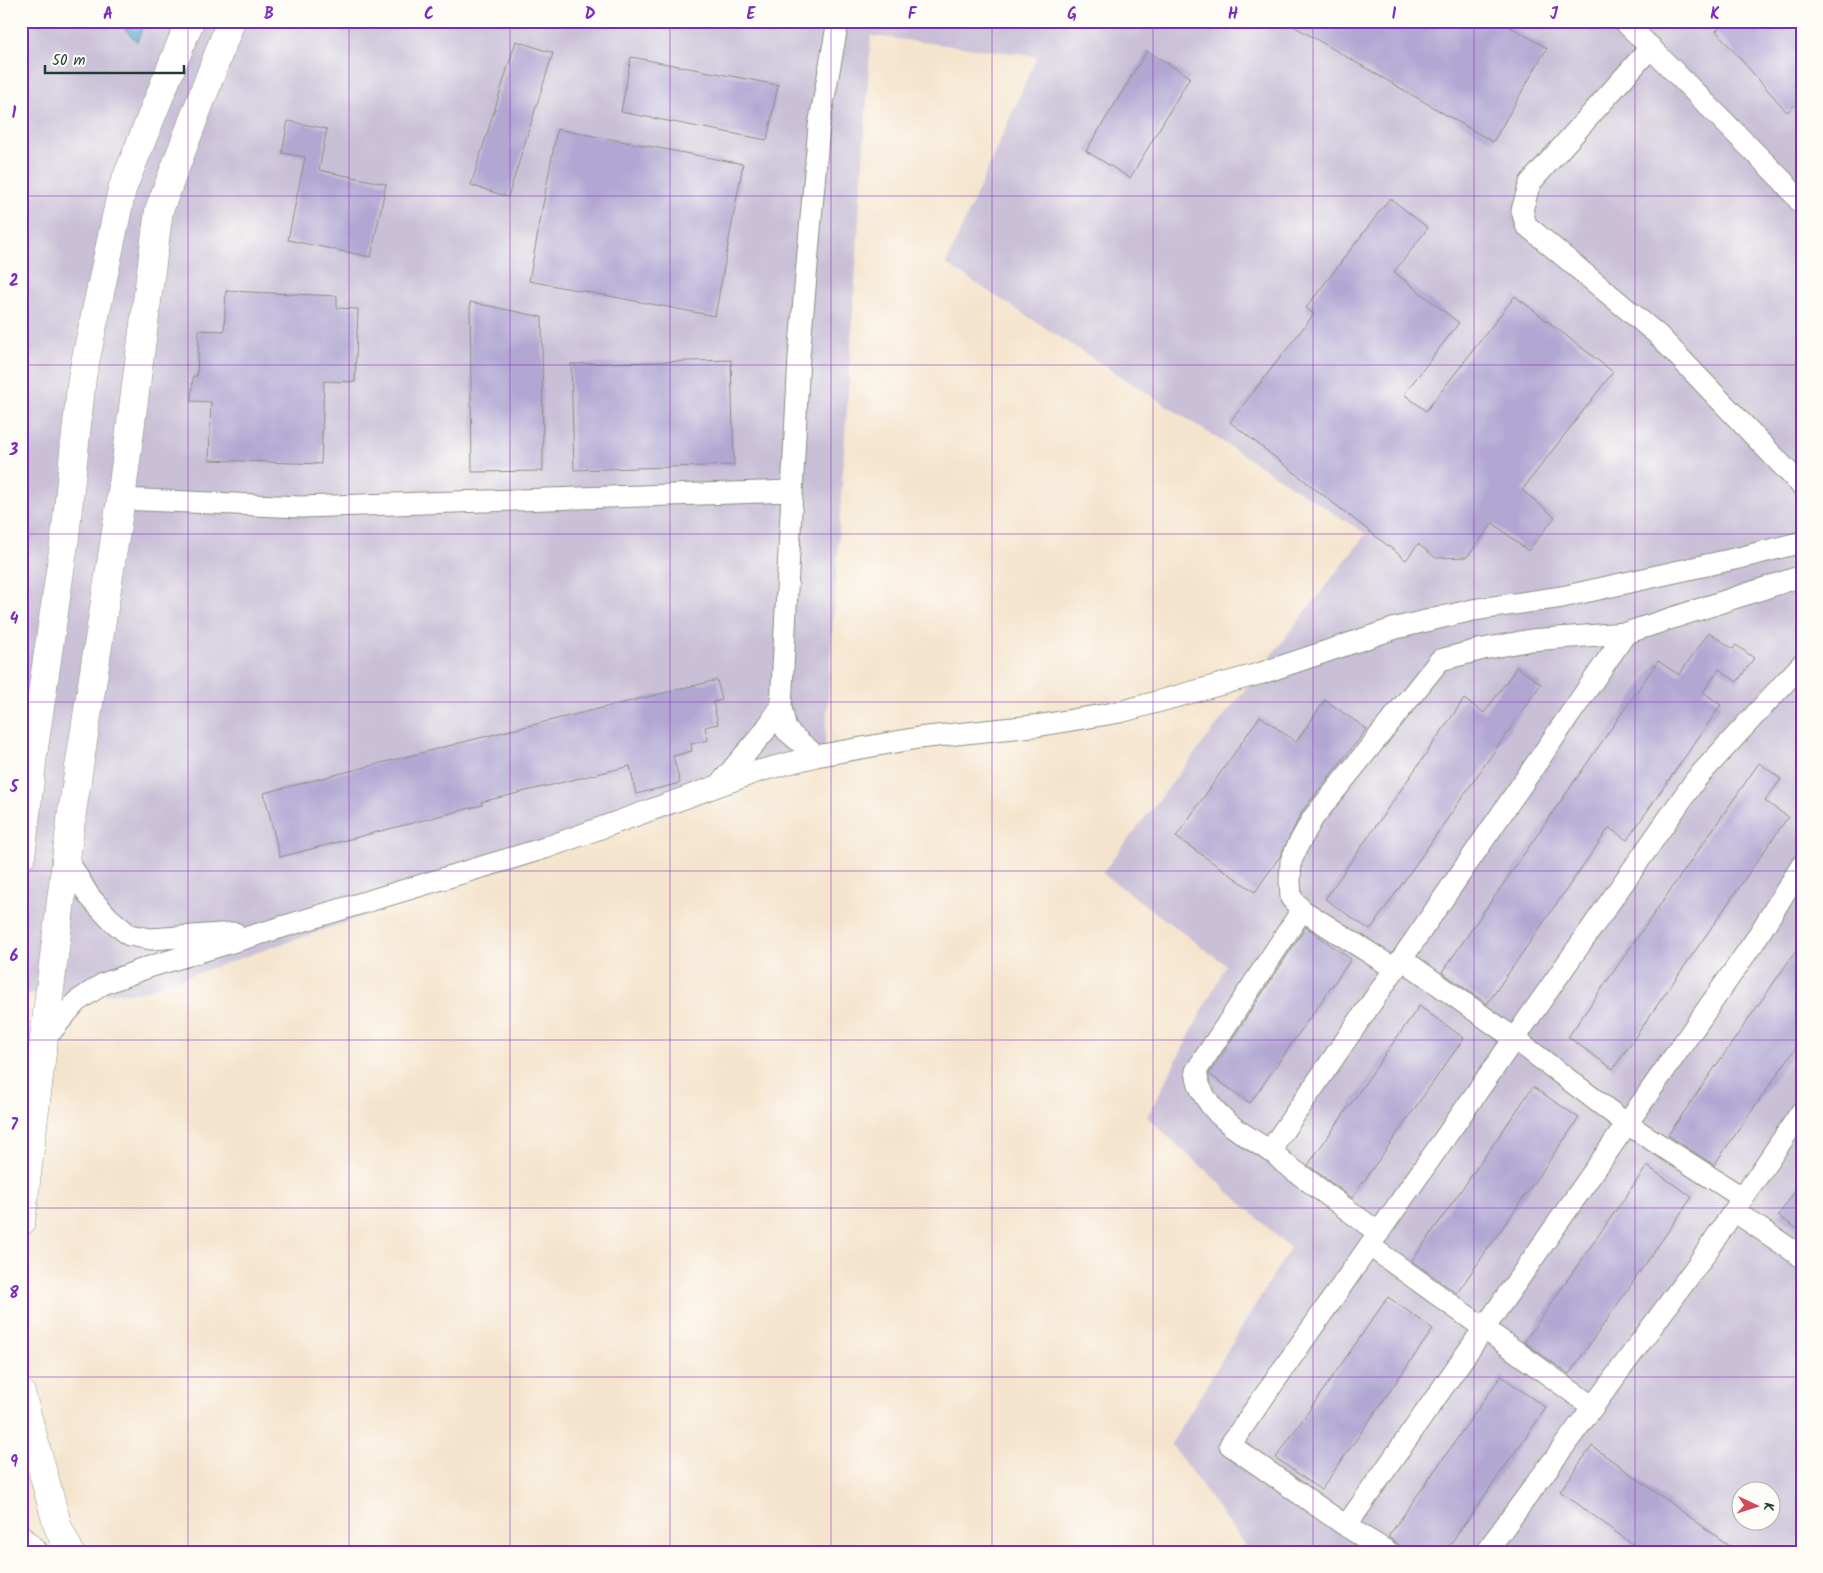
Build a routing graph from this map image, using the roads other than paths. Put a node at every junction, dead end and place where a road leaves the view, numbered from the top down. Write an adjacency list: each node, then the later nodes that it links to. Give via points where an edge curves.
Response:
1 (190, 21): 17 (main road, via 122,189 82,377 65,537)
2 (231, 21): 9 (main road, via 159,210)
3 (838, 21): 8 (street, via 819,126 799,357)
4 (1624, 21): 5 (street)
5 (1651, 47): 6 (street); 7 (street, via 1530,183 1522,210 1526,225 1658,335)
6 (1802, 204)
7 (1802, 486)
8 (792, 491): 9 (street, via 301,507); 14 (street)
9 (121, 500): 18 (main road)
10 (1802, 542): 15 (street, via 1572,594 1473,610 1396,628 1262,673 1120,712 1042,725 918,738)
11 (1802, 576): 12 (street)
12 (1626, 633): 20 (street, via 1531,640 1440,660 1313,818 1298,844 1291,861 1291,898); 22 (street)
13 (1802, 664): 23 (street, via 1696,778)
14 (781, 707): 15 (street, via 786,730); 16 (street)
15 (816, 756): 16 (street, via 759,771)
16 (717, 787): 21 (street, via 544,848)
17 (21, 856)
18 (66, 859): 21 (street, via 89,896 129,935 151,939); 24 (main road)
19 (1802, 865): 26 (street, via 1754,942)
20 (1302, 910): 22 (street); 27 (street, via 1196,1072 1200,1087 1230,1126)
21 (263, 931): 24 (street, via 103,984 76,1002)
22 (1399, 964): 23 (street); 27 (street, via 1276,1143)
23 (1515, 1039): 26 (street); 30 (street)
24 (44, 1040): 29 (main road)
25 (1802, 1111): 28 (street)
26 (1627, 1124): 28 (street); 32 (street)
27 (1275, 1154): 30 (street)
28 (1739, 1204): 31 (street); 34 (street)
29 (21, 1222)
30 (1375, 1239): 32 (street); 35 (street, via 1230,1445)
31 (1802, 1257)
32 (1484, 1328): 34 (street); 35 (street)
33 (21, 1393): 38 (main road, via 58,1527)
34 (1593, 1407): 40 (street)
35 (1346, 1526): 39 (street)
36 (21, 1536): 37 (street)
37 (38, 1552)
38 (70, 1552)
39 (1388, 1552)
40 (1486, 1552)

